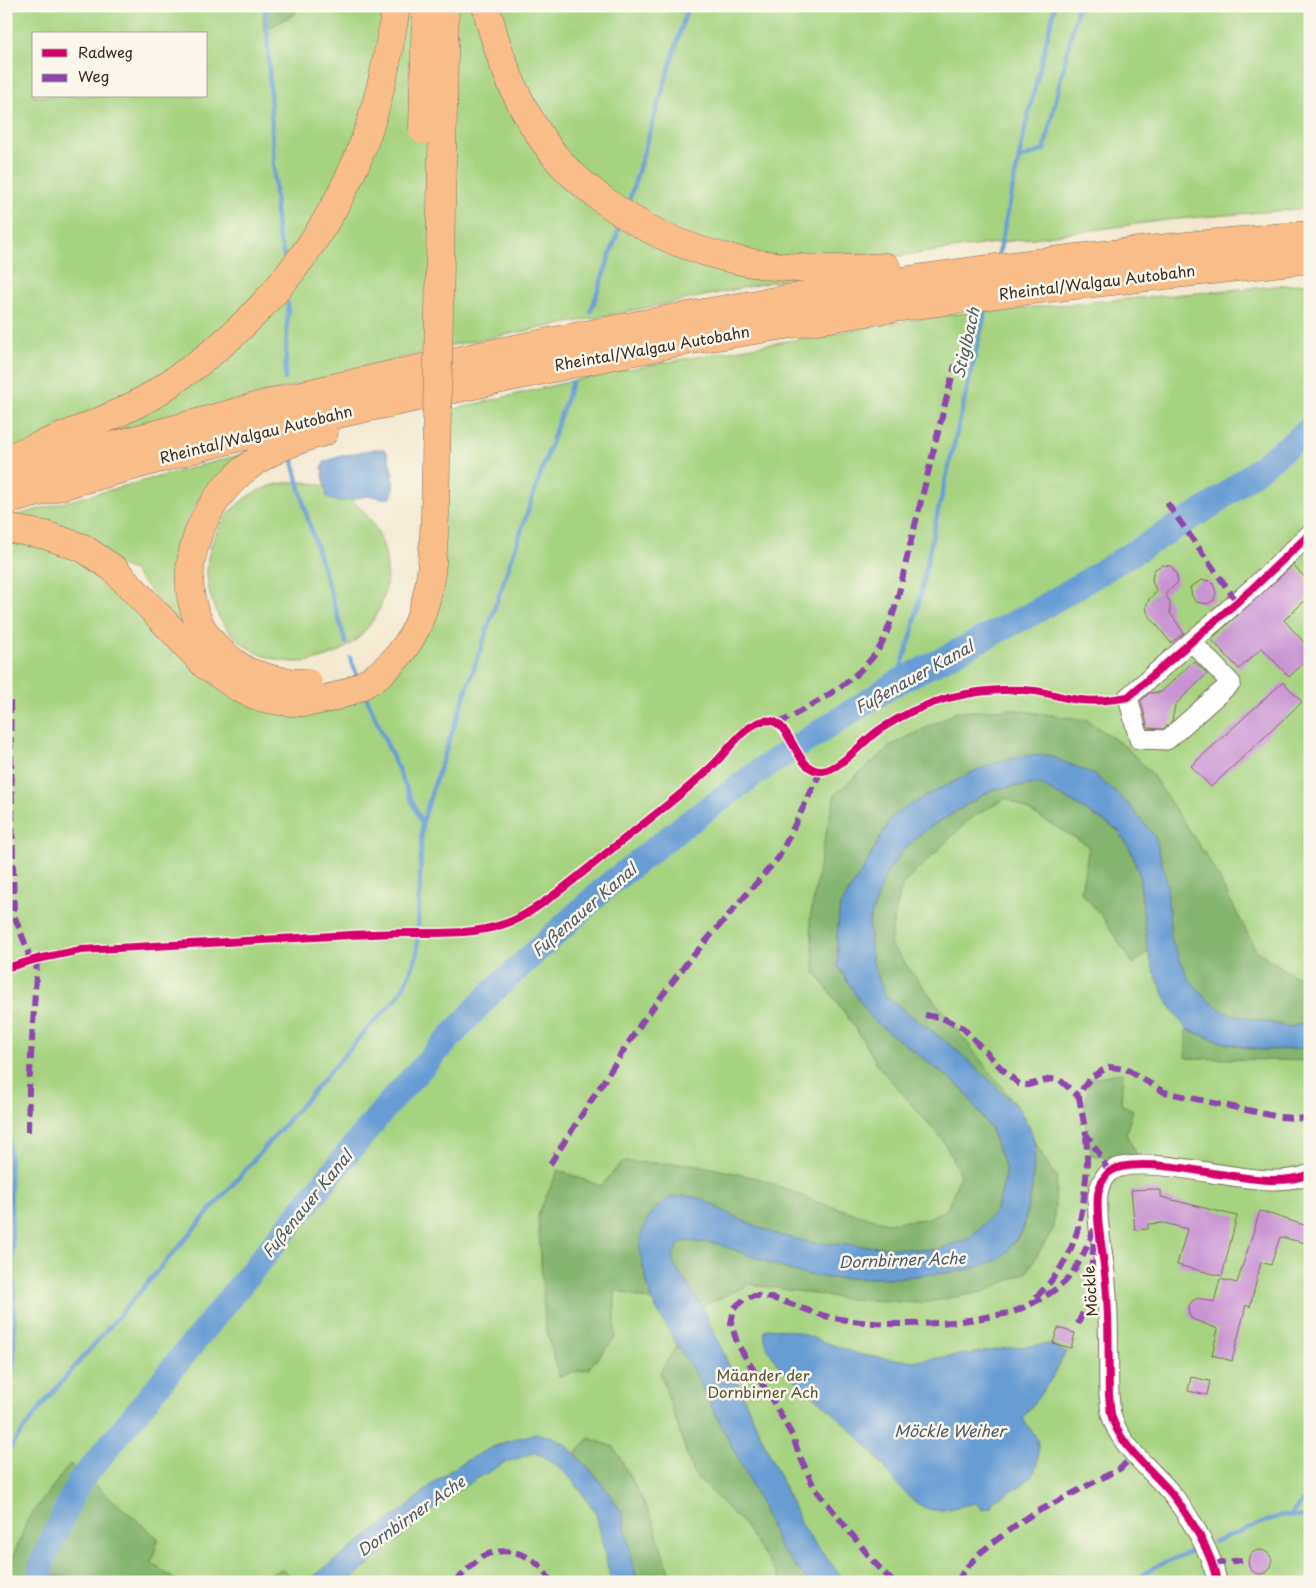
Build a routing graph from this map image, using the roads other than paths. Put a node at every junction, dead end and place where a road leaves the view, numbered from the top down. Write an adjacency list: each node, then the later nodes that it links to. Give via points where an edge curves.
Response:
1 (396, 6): 9 (highway, via 384,73 350,176 325,224 267,301 235,334 145,400)
2 (426, 6): 15 (highway, bridge, via 419,519 416,567 407,604 394,632 373,656 352,672 322,682)
3 (445, 6): 15 (highway, bridge, via 435,515 432,572 422,614 404,650 376,678 348,693 324,700 293,702 264,698)
4 (486, 6): 7 (highway, via 506,71 528,118 555,157 617,211 646,227 692,249 736,261 778,267 818,269 934,264)
5 (1310, 235): 7 (highway, Rheintal/Walgau Autobahn, via 1168,247)
6 (1310, 259): 8 (highway, Rheintal/Walgau Autobahn, via 971,298 680,342)
7 (969, 271): 10 (highway, Rheintal/Walgau Autobahn, via 663,319 463,360 312,392)
8 (478, 384): 11 (highway, Rheintal/Walgau Autobahn, via 300,422); 15 (highway, via 406,410 303,437 258,460 239,474 210,508 197,533 190,592 198,620 210,640)
9 (6, 459)
10 (6, 475)
11 (6, 501)
12 (6, 528): 15 (highway, via 45,535 83,548 114,569 206,666)
13 (1310, 534): 14 (street)
14 (1192, 642): 14 (street, via 1128,697 1139,739 1167,740 1231,683)
15 (244, 680)
16 (1310, 1174): 17 (street, Möckle, via 1284,1180 1253,1179 1171,1166 1124,1166 1109,1172 1098,1191 1098,1222 1106,1274 1112,1414 1124,1441 1188,1517 1207,1550)
17 (1217, 1582)

